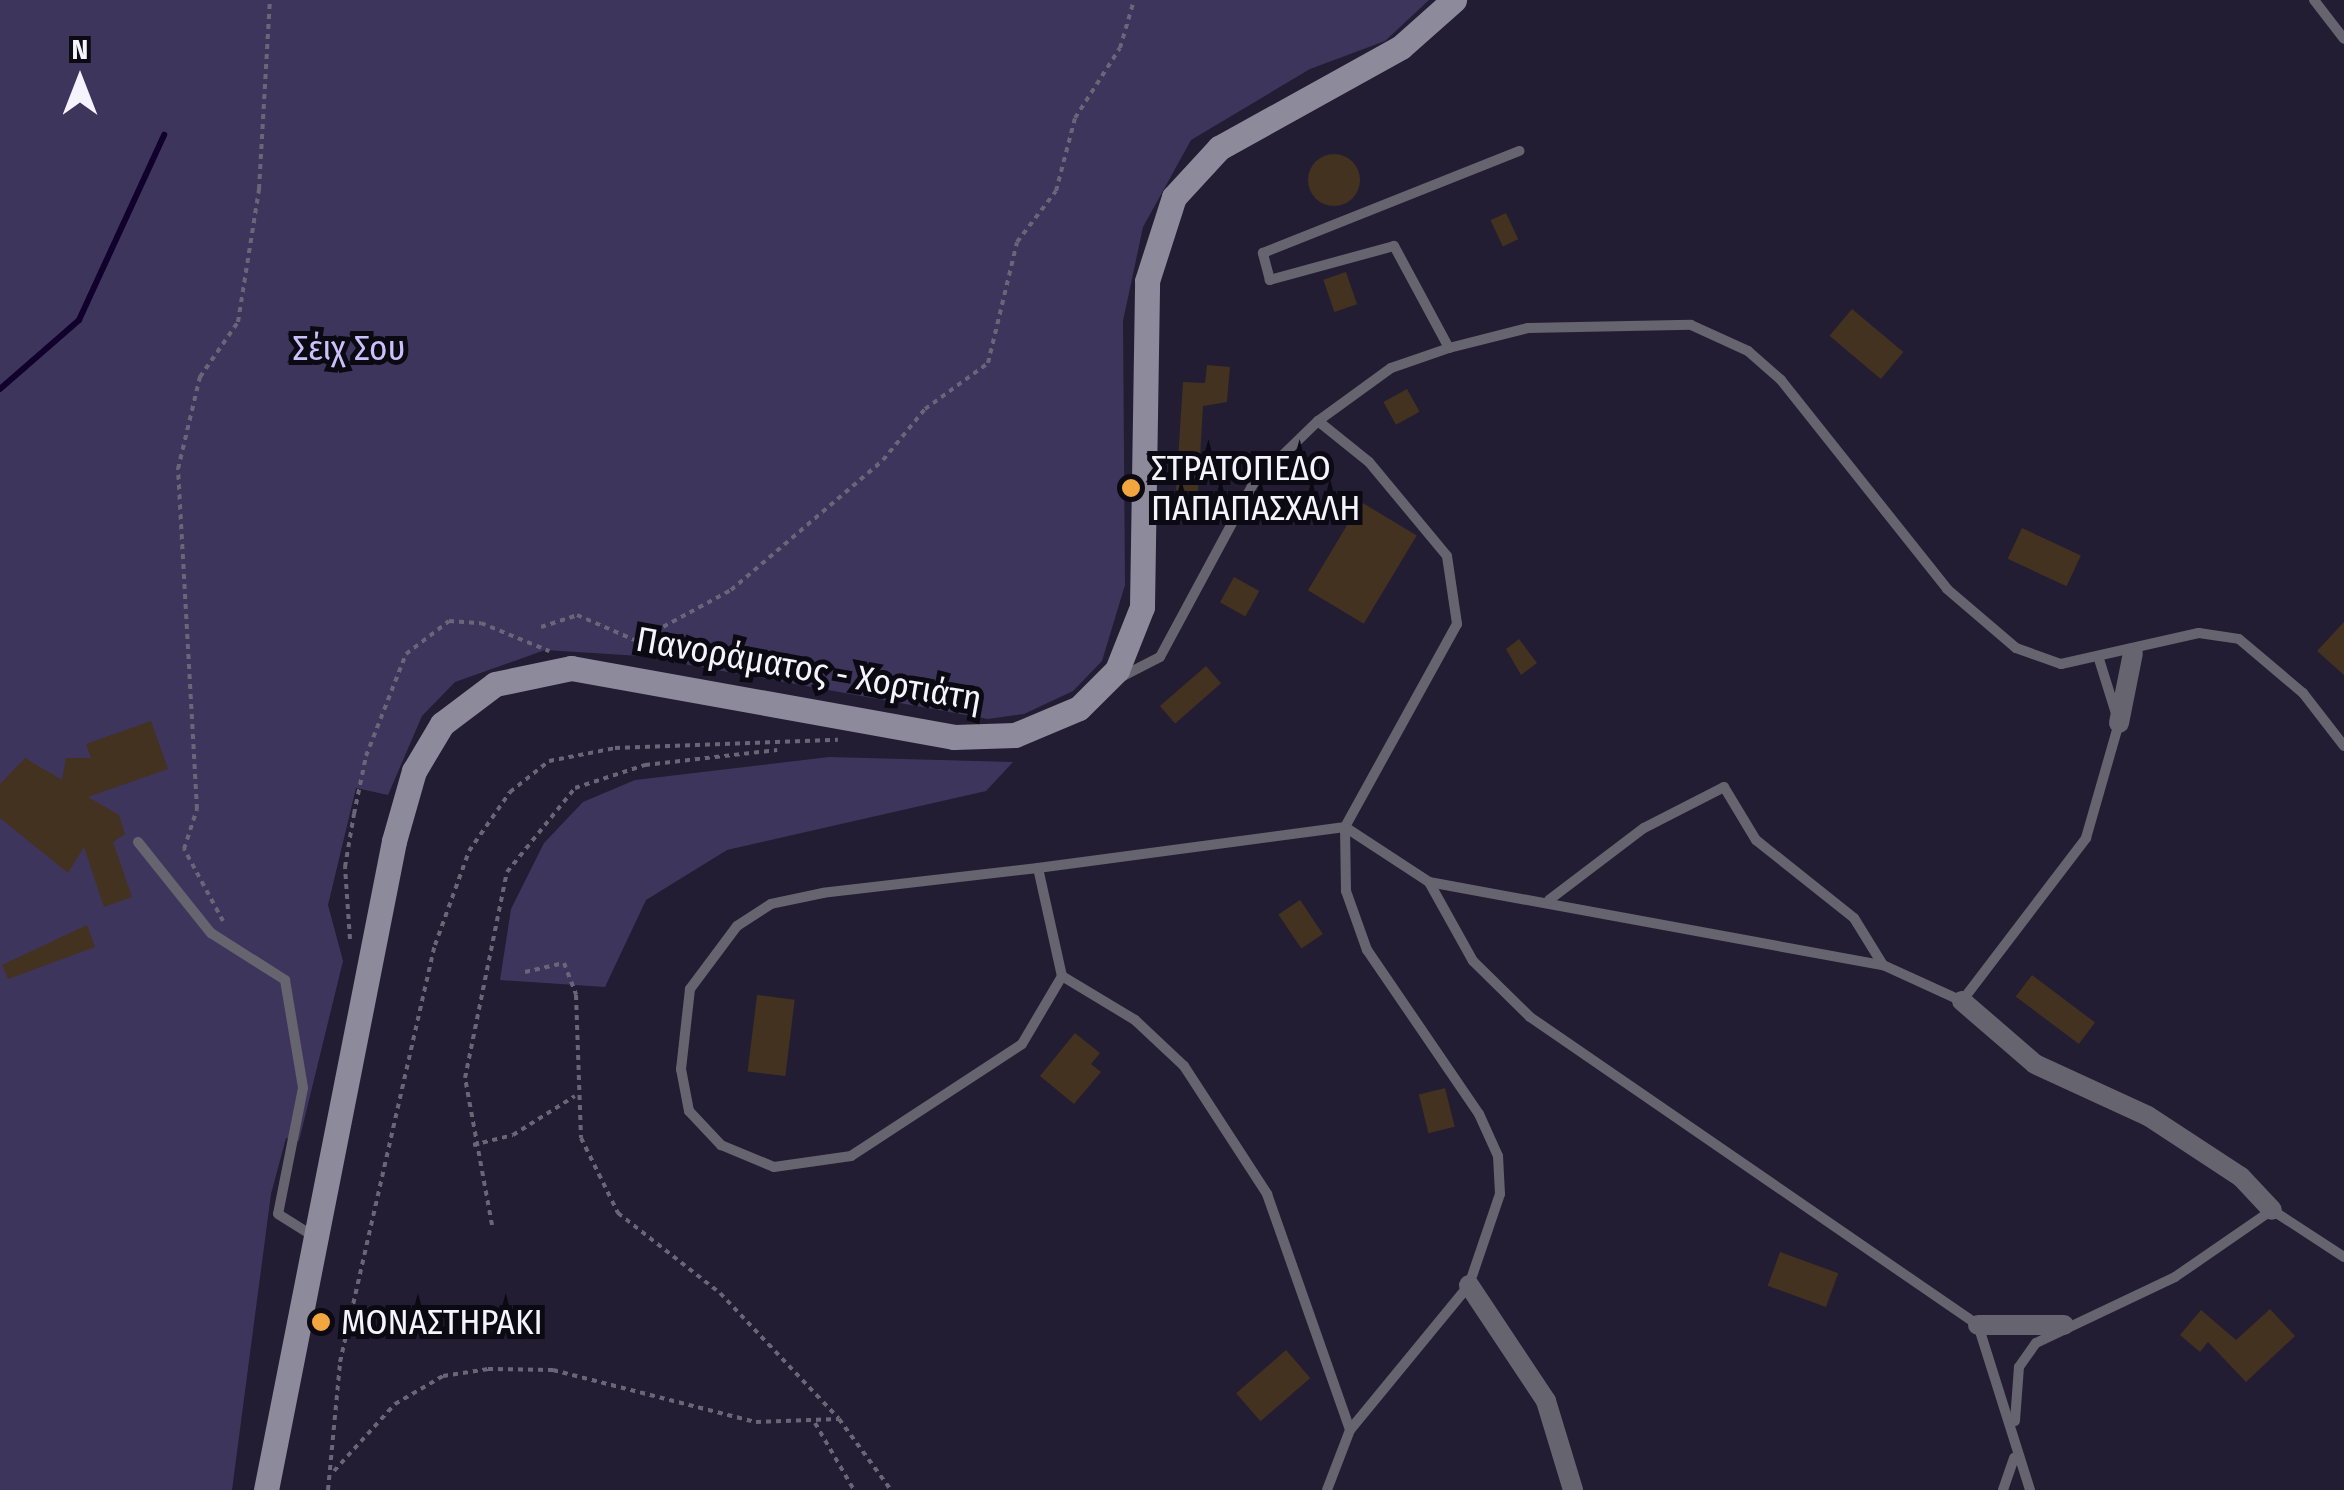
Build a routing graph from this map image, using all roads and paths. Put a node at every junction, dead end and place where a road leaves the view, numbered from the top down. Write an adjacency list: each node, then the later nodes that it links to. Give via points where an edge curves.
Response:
1 (270, 0): 22 (path, via 259,189 238,322 200,377 178,470 197,810 184,849)
2 (1134, 0): 9 (path, via 1120,48 1076,118 1056,191 1016,242 988,363 925,408 883,460 731,590 637,640 576,615)
3 (1454, 0): 12 (main road, Πανοράματος - Χορτιάτη, via 1401,47 1238,134 1174,197 1147,281 1144,594)
4 (2314, 0): 5 (lane)
5 (2344, 38)
6 (1519, 151): 7 (lane, via 1262,253 1270,280 1394,246)
7 (1448, 348): 8 (lane, via 1391,368); 11 (lane, via 1601,322 1691,324 1723,337 1781,380 1947,589 1984,622 2016,648 2061,664)
8 (1318, 422): 12 (lane, via 1253,484 1160,657); 17 (lane, via 1418,513 1447,556 1457,597 1457,624)
9 (541, 627)
10 (2132, 652): 11 (lane); 14 (street); 15 (lane, via 2199,633 2239,639 2304,692)
11 (2099, 659): 14 (lane)
12 (1106, 684): 13 (main road, Πανοράματος - Χορτιάτη, via 1065,716 997,737)
13 (866, 720): 16 (path, via 846,737); 31 (main road, Πανοράματος - Χορτιάτη, via 599,668 517,676 458,707 419,761 398,822)
14 (2119, 722): 26 (lane, via 2086,838)
15 (2344, 746)
16 (797, 748): 28 (path, via 645,765 575,788 544,818 503,889 465,1078); 40 (path, via 615,748 549,761 510,792 469,852 435,945 340,1362)
17 (1345, 827): 19 (lane); 20 (lane); 33 (lane, via 1346,892 1367,950 1498,1156 1496,1210)
18 (138, 842): 22 (lane, via 211,933)
19 (1038, 868): 25 (lane); 25 (lane, via 771,904 737,926 690,989 681,1068 689,1111 722,1145 774,1167 851,1156 1022,1044)
20 (1429, 882): 21 (lane); 34 (lane, via 1473,961 1530,1017)
21 (1549, 900): 23 (lane, via 1642,926); 23 (lane, via 1644,828 1724,788 1756,840 1854,918)
22 (230, 940): 31 (lane, via 285,980 304,1088 278,1214)
23 (1883, 965): 26 (lane)
24 (526, 972): 27 (path, via 564,963 576,995)
25 (1062, 976): 38 (lane, via 1136,1020 1218,1113 1266,1194)
26 (1962, 1000): 29 (street, via 2035,1064 2148,1116 2241,1178)
27 (577, 1095): 28 (path, via 513,1135); 36 (path, via 581,1138 618,1213 720,1293)
28 (473, 1145): 30 (path)
29 (2272, 1210): 32 (lane); 35 (lane, via 2175,1277)
30 (492, 1225)
31 (312, 1235): 41 (main road, Πανοράματος - Χορτιάτη)
32 (2344, 1257)
33 (1469, 1285): 38 (lane); 46 (street, via 1546,1400)
34 (1978, 1325): 35 (street); 39 (lane, via 1998,1370)
35 (2064, 1325): 39 (lane, via 2019,1367)
36 (839, 1418): 37 (path); 44 (path)
37 (815, 1423): 40 (path, via 756,1422 553,1370 488,1368 443,1376 395,1404); 43 (path)
38 (1350, 1430): 45 (lane)
39 (2014, 1460): 47 (lane); 48 (lane)
40 (334, 1471): 42 (path)
41 (266, 1490)
42 (328, 1490)
43 (854, 1490)
44 (890, 1490)
45 (1327, 1490)
46 (1573, 1490)
47 (2003, 1490)
48 (2030, 1490)

